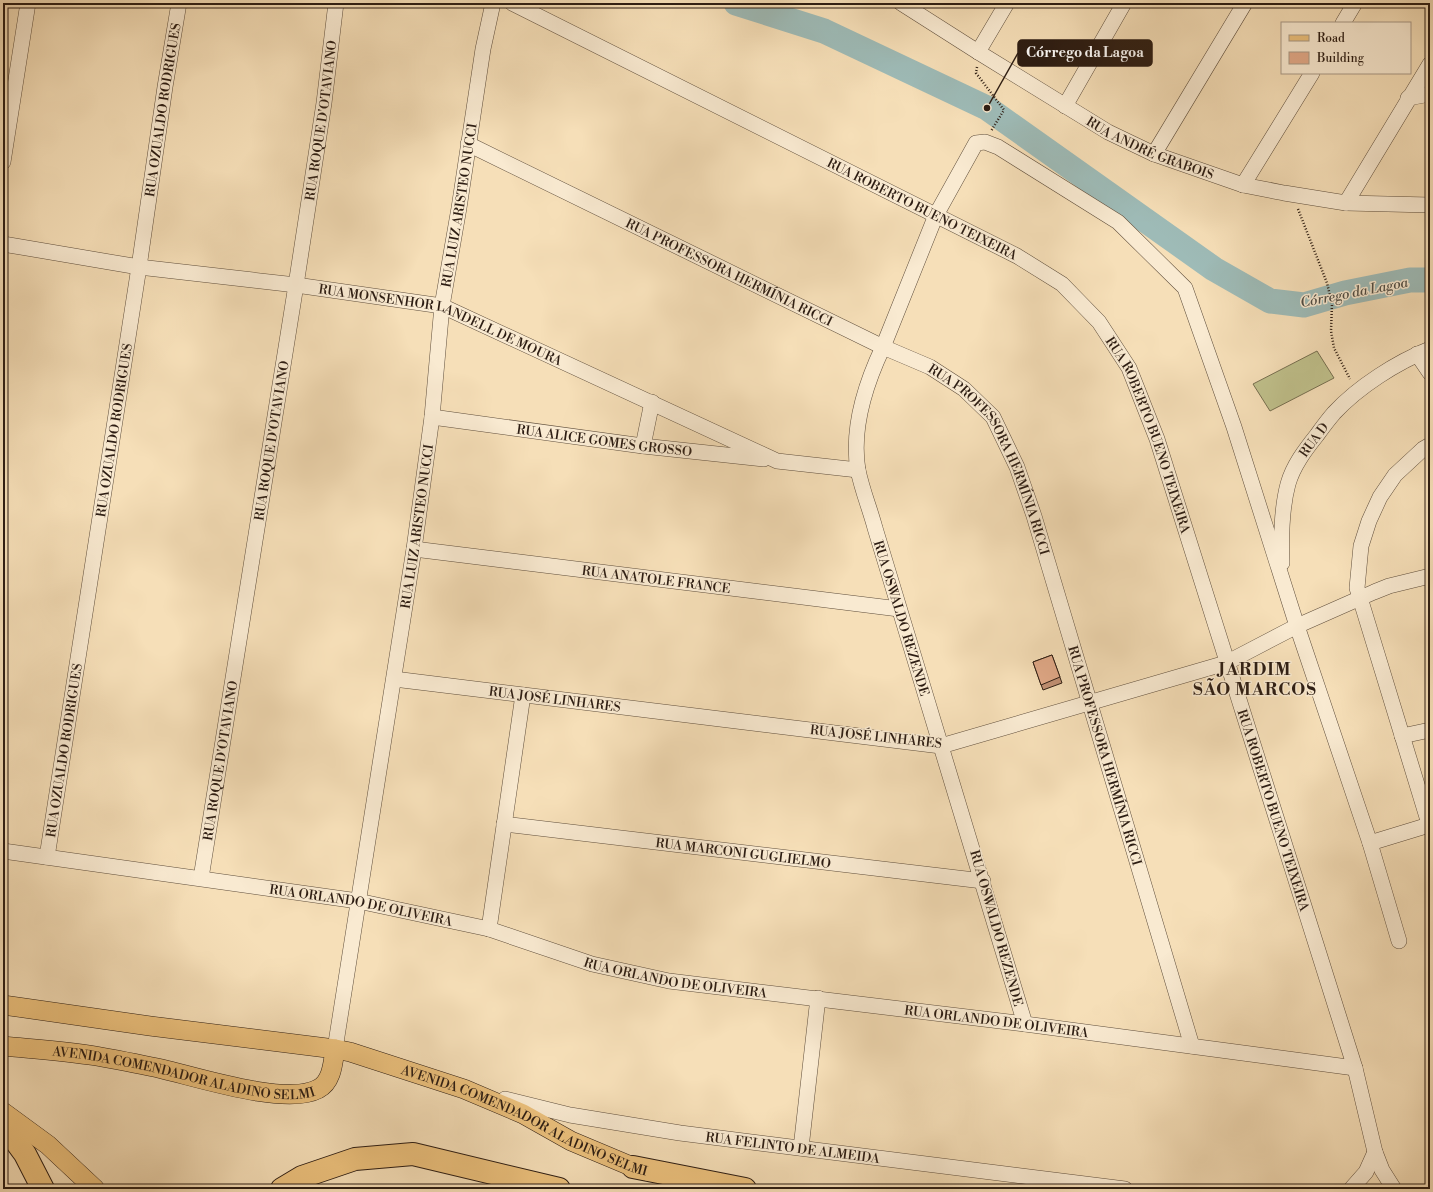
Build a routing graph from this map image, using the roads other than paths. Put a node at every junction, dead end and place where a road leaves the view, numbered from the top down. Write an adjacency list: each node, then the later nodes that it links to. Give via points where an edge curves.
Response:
1 (28, 3): 20 (street)
2 (180, 3): 26 (street, RUA OZUALDO RODRIGUES)
3 (336, 3): 27 (street, RUA ROQUE D'OTAVIANO, via 324,103)
4 (493, 3): 18 (street, RUA LUIZ ARISTEO NUCCI)
5 (512, 3): 24 (street, RUA ROBERTO BUENO TEIXEIRA)
6 (901, 3): 12 (street, RUA ANDRÉ GRABOIS)
7 (1007, 3): 12 (street)
8 (1124, 3): 17 (street)
9 (1245, 3): 19 (street)
10 (1355, 3): 11 (street)
11 (1344, 22)
12 (978, 52): 17 (street, RUA ANDRÉ GRABOIS)
13 (1430, 64): 16 (street)
14 (1311, 74): 21 (street)
15 (1430, 94): 16 (street)
16 (1408, 98): 22 (street)
17 (1065, 106): 19 (street, RUA ANDRÉ GRABOIS, via 1108,132)
18 (468, 144): 28 (street, RUA LUIZ ARISTEO NUCCI); 29 (street, RUA PROFESSORA HERMÍNIA RICCI)
19 (1154, 154): 21 (street, RUA ANDRÉ GRABOIS)
20 (3, 162)
21 (1243, 185): 22 (street, RUA ANDRÉ GRABOIS)
22 (1346, 203): 23 (street, RUA ANDRÉ GRABOIS)
23 (1430, 205)
24 (936, 215): 29 (street, RUA OSWALDO REZENDE); 40 (street, RUA OSWALDO REZENDE, via 976,143 984,142 998,148 1118,222 1185,288 1234,427); 44 (street, RUA ROBERTO BUENO TEIXEIRA, via 1017,256 1062,284 1104,328 1129,368 1157,439)
25 (3, 244): 26 (street, RUA MONSENHOR LANDELL DE MOURA)
26 (139, 266): 27 (street, RUA MONSENHOR LANDELL DE MOURA); 55 (street, RUA OZUALDO RODRIGUES)
27 (296, 285): 28 (street, RUA MONSENHOR LANDELL DE MOURA); 56 (street, RUA ROQUE D'OTAVIANO)
28 (442, 306): 32 (street, RUA MONSENHOR LANDELL DE MOURA); 33 (street, RUA LUIZ ARISTEO NUCCI)
29 (883, 347): 37 (street, RUA OSWALDO REZENDE, via 867,383 860,411 856,439); 47 (street, RUA PROFESSORA HERMÍNIA RICCI, via 930,368 964,389 993,417 1022,481)
30 (1423, 352): 31 (street); 40 (street, RUA D, via 1389,370 1334,413 1296,464 1288,483 1283,507)
31 (1430, 373)
32 (652, 402): 35 (street); 36 (street, RUA MONSENHOR LANDELL DE MOURA)
33 (432, 417): 35 (street, RUA ALICE GOMES GROSSO); 38 (street, RUA LUIZ ARISTEO NUCCI)
34 (1430, 445): 41 (street, via 1395,475 1377,503 1361,546 1357,588)
35 (642, 446): 36 (street, RUA ALICE GOMES GROSSO)
36 (777, 461): 37 (street, RUA MONSENHOR LANDELL DE MOURA)
37 (858, 470): 42 (street, RUA OSWALDO REZENDE)
38 (414, 549): 42 (street, RUA ANATOLE FRANCE); 45 (street, RUA LUIZ ARISTEO NUCCI)
39 (1430, 576): 41 (street, RUA JOSÉ LINHARES, via 1389,586)
40 (1282, 580): 43 (street)
41 (1359, 600): 43 (street, RUA JOSÉ LINHARES); 49 (street)
42 (899, 609): 50 (street, RUA OSWALDO REZENDE)
43 (1297, 626): 44 (street, RUA JOSÉ LINHARES); 53 (street)
44 (1226, 662): 47 (street, RUA JOSÉ LINHARES); 67 (street, RUA ROBERTO BUENO TEIXEIRA)
45 (394, 679): 46 (street, RUA JOSÉ LINHARES); 58 (street, RUA LUIZ ARISTEO NUCCI)
46 (523, 695): 50 (street, RUA JOSÉ LINHARES); 51 (street)
47 (1090, 703): 50 (street, RUA JOSÉ LINHARES); 65 (street, RUA PROFESSORA HERMÍNIA RICCI)
48 (1430, 730): 49 (street)
49 (1402, 736): 52 (street)
50 (941, 746): 57 (street, RUA OSWALDO REZENDE)
51 (504, 824): 57 (street, RUA MARCONI GUGLIELMO); 59 (street)
52 (1430, 826): 53 (street)
53 (1370, 843): 60 (street)
54 (3, 851): 55 (street, RUA ORLANDO DE OLIVEIRA)
55 (47, 857): 56 (street, RUA ORLANDO DE OLIVEIRA)
56 (201, 878): 58 (street, RUA ORLANDO DE OLIVEIRA)
57 (983, 881): 63 (street, RUA OSWALDO REZENDE)
58 (358, 901): 59 (street, RUA ORLANDO DE OLIVEIRA); 66 (street, RUA LUIZ ARISTEO NUCCI)
59 (489, 929): 61 (street, RUA ORLANDO DE OLIVEIRA, via 592,964 662,979)
60 (1399, 941)
61 (818, 998): 63 (street, RUA ORLANDO DE OLIVEIRA); 71 (street)
62 (3, 1005): 66 (main road, AVENIDA COMENDADOR ALADINO SELMI)
63 (1025, 1024): 65 (street, RUA ORLANDO DE OLIVEIRA)
64 (3, 1046): 66 (main road, AVENIDA COMENDADOR ALADINO SELMI, via 95,1056 238,1088 290,1095 320,1089 329,1078)
65 (1192, 1046): 67 (street, RUA ORLANDO DE OLIVEIRA)
66 (335, 1049): 68 (main road, AVENIDA COMENDADOR ALADINO SELMI)
67 (1355, 1068): 72 (street, RUA ROBERTO BUENO TEIXEIRA)
68 (464, 1089): 71 (street, RUA FELINTO DE ALMEIDA, via 570,1115 680,1133); 73 (main road, AVENIDA COMENDADOR ALADINO SELMI, via 523,1114 571,1140)
69 (3, 1112): 75 (main road, via 48,1145)
70 (3, 1124): 74 (highway, via 25,1154)
71 (801, 1148): 80 (street, RUA FELINTO DE ALMEIDA)
72 (1375, 1152): 81 (street, via 1366,1172); 82 (street, RUA ROBERTO BUENO TEIXEIRA)
73 (632, 1167): 78 (main road, AVENIDA COMENDADOR ALADINO SELMI); 79 (highway)
74 (43, 1189)
75 (95, 1189)
76 (282, 1189): 77 (highway, via 302,1177 356,1159 412,1154)
77 (559, 1189)
78 (715, 1189)
79 (745, 1189)
80 (1125, 1189)
81 (1351, 1189)
82 (1394, 1189)

